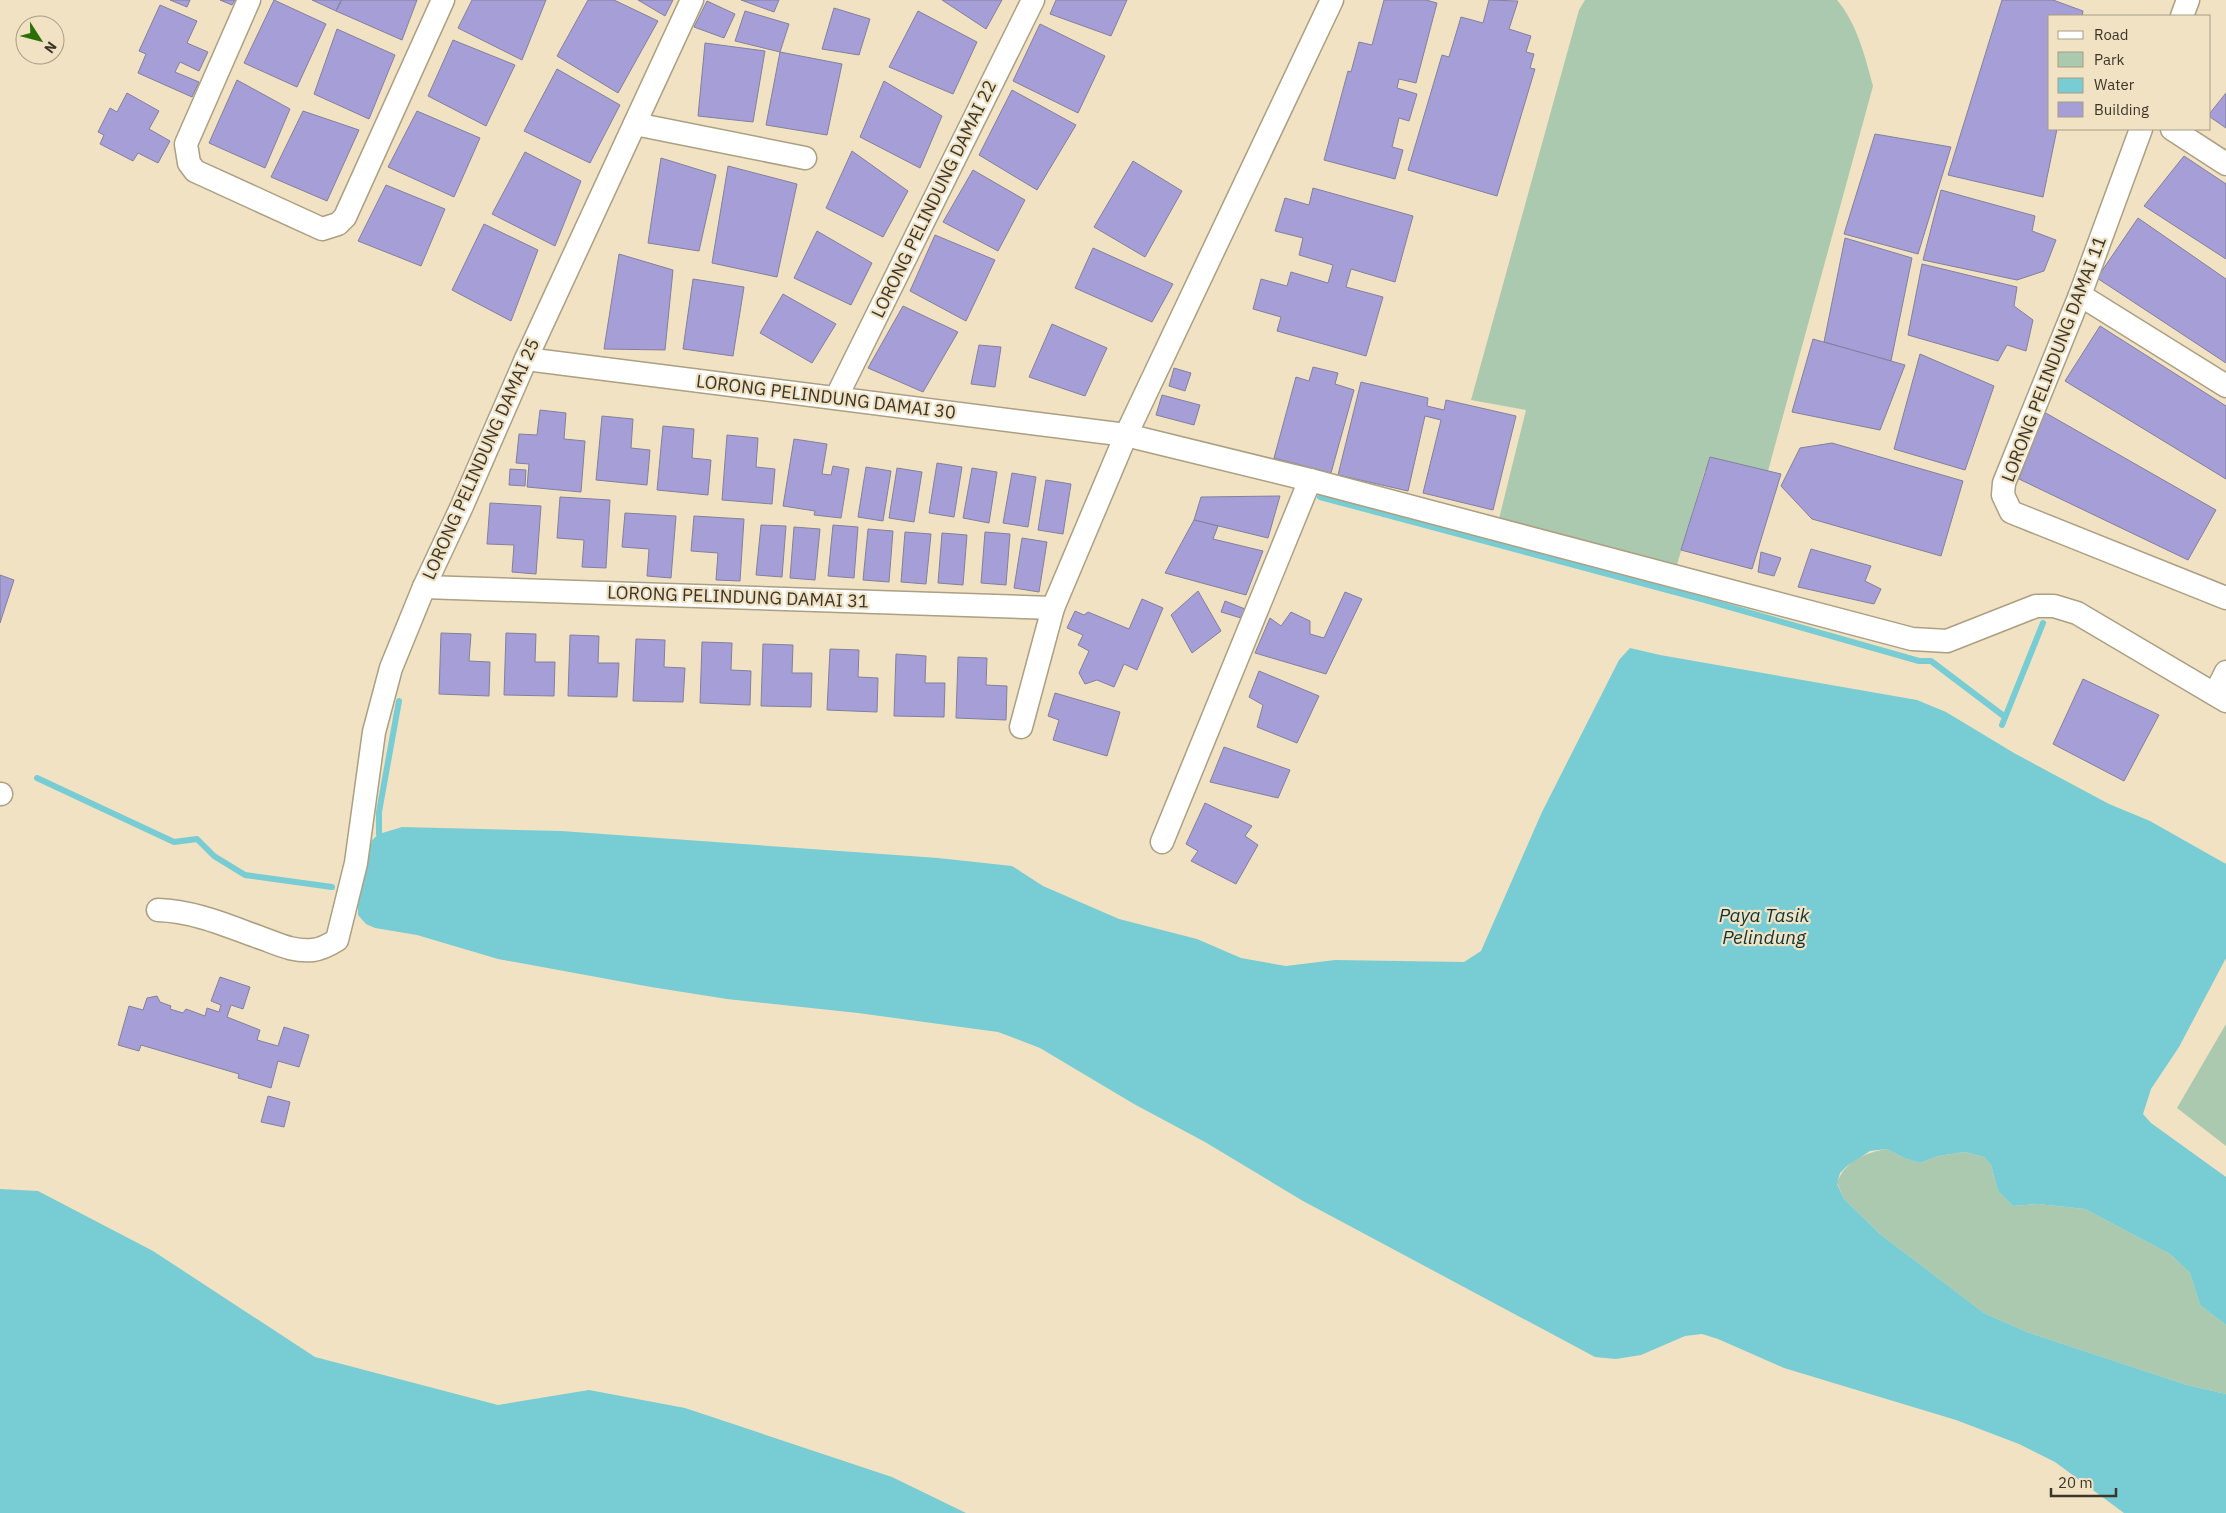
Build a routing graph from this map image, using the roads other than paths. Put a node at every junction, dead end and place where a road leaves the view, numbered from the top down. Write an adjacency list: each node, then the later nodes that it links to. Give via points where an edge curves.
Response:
1 (249, 0): 2 (street, via 186,144 189,164 195,171 322,229 338,224 345,217)
2 (443, 0)
3 (692, 0): 8 (street, LORONG PELINDUNG DAMAI 25)
4 (1032, 0): 16 (street, LORONG PELINDUNG DAMAI 22)
5 (1332, 0): 17 (street)
6 (2188, 0): 7 (street)
7 (2182, 15)
8 (635, 124): 11 (street); 14 (street, LORONG PELINDUNG DAMAI 25)
9 (2141, 130): 13 (street, LORONG PELINDUNG DAMAI 11)
10 (2174, 130): 12 (street)
11 (805, 158)
12 (2226, 164)
13 (2080, 295): 15 (street); 20 (street, LORONG PELINDUNG DAMAI 11, via 2004,483 2006,504 2011,512)
14 (526, 358): 16 (street, LORONG PELINDUNG DAMAI 30); 19 (street, LORONG PELINDUNG DAMAI 25)
15 (2226, 386)
16 (836, 398): 17 (street, LORONG PELINDUNG DAMAI 30)
17 (1126, 435): 18 (street, LORONG PELINDUNG DAMAI 30); 21 (street)
18 (1310, 480): 23 (street, LORONG PELINDUNG DAMAI 30, via 1912,639 1947,641 2036,606 2054,606 2077,613); 25 (street)
19 (424, 587): 21 (street, LORONG PELINDUNG DAMAI 31); 26 (street, LORONG PELINDUNG DAMAI 25, via 391,668 374,732 356,863 337,940 325,948 294,950 197,916 176,910)
20 (2226, 598)
21 (1053, 608): 24 (street)
22 (2226, 672): 23 (street)
23 (2220, 697)
24 (1021, 727)
25 (1162, 842)
26 (158, 910)

